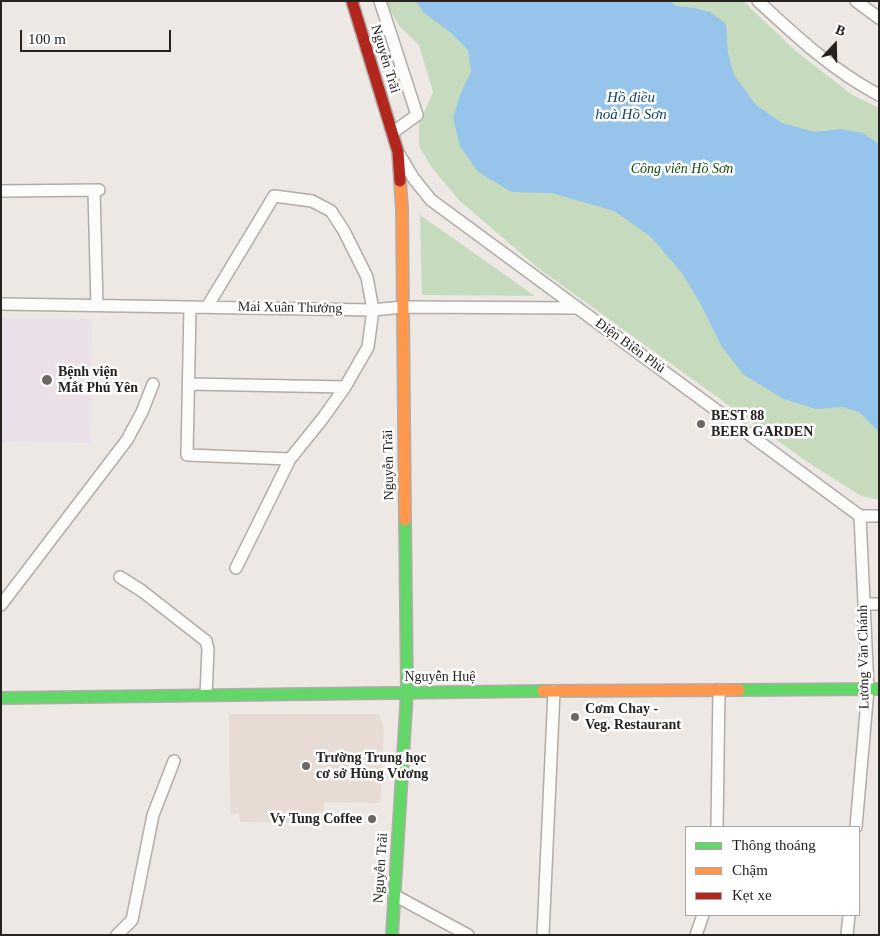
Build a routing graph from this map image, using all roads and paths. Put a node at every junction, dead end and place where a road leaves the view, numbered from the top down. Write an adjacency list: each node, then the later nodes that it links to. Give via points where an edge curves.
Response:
1 (352, 1): 7 (street, Nguyễn Trãi)
2 (380, 1): 7 (street, via 417,115)
3 (758, 1): 6 (street, via 809,48 862,87)
4 (856, 1): 5 (street)
5 (879, 18)
6 (879, 95)
7 (392, 133): 8 (street, Nguyễn Trãi)
8 (398, 152): 14 (street, Nguyễn Trãi, via 402,208); 15 (street, Điện Biên Phủ, via 431,200)
9 (1, 191): 11 (street, via 98,191)
10 (1, 304): 11 (street, Mai Xuân Thưởng)
11 (97, 305): 12 (street, Mai Xuân Thưởng)
12 (190, 307): 13 (street, Mai Xuân Thưởng); 18 (street)
13 (207, 307): 16 (street, Mai Xuân Thưởng); 16 (street, via 274,196 312,201 331,211 367,277)
14 (402, 307): 15 (street, Mai Xuân Thưởng); 16 (street, Mai Xuân Thưởng); 31 (street, Nguyễn Trãi)
15 (578, 308): 21 (street, Điện Biên Phủ)
16 (374, 310): 19 (street, via 368,347)
17 (153, 384): 27 (street, via 127,440)
18 (189, 384): 19 (street); 20 (street, via 188,455)
19 (345, 387): 20 (street)
20 (290, 459): 23 (street)
21 (860, 516): 22 (street); 25 (street, Lương Văn Chánh)
22 (879, 516)
23 (236, 568)
24 (120, 576): 32 (street, via 206,641)
25 (864, 604): 26 (street); 28 (street, Lương Văn Chánh)
26 (879, 604)
27 (1, 605)
28 (873, 689): 29 (street, Nguyễn Huệ); 36 (street, Lương Văn Chánh)
29 (719, 690): 30 (street, Nguyễn Huệ); 35 (street)
30 (554, 691): 31 (street, Nguyễn Huệ); 43 (street)
31 (407, 692): 32 (street, Nguyễn Huệ); 37 (street, Nguyễn Trãi)
32 (206, 695): 33 (street, Nguyễn Huệ)
33 (1, 698)
34 (174, 761): 40 (street, via 153,815 132,920)
35 (717, 826)
36 (856, 826)
37 (394, 895): 41 (street, Nguyễn Trãi); 42 (street)
38 (703, 916): 44 (street)
39 (849, 916): 45 (street)
40 (117, 935)
41 (392, 935)
42 (468, 935)
43 (543, 935)
44 (696, 935)
45 (847, 935)

